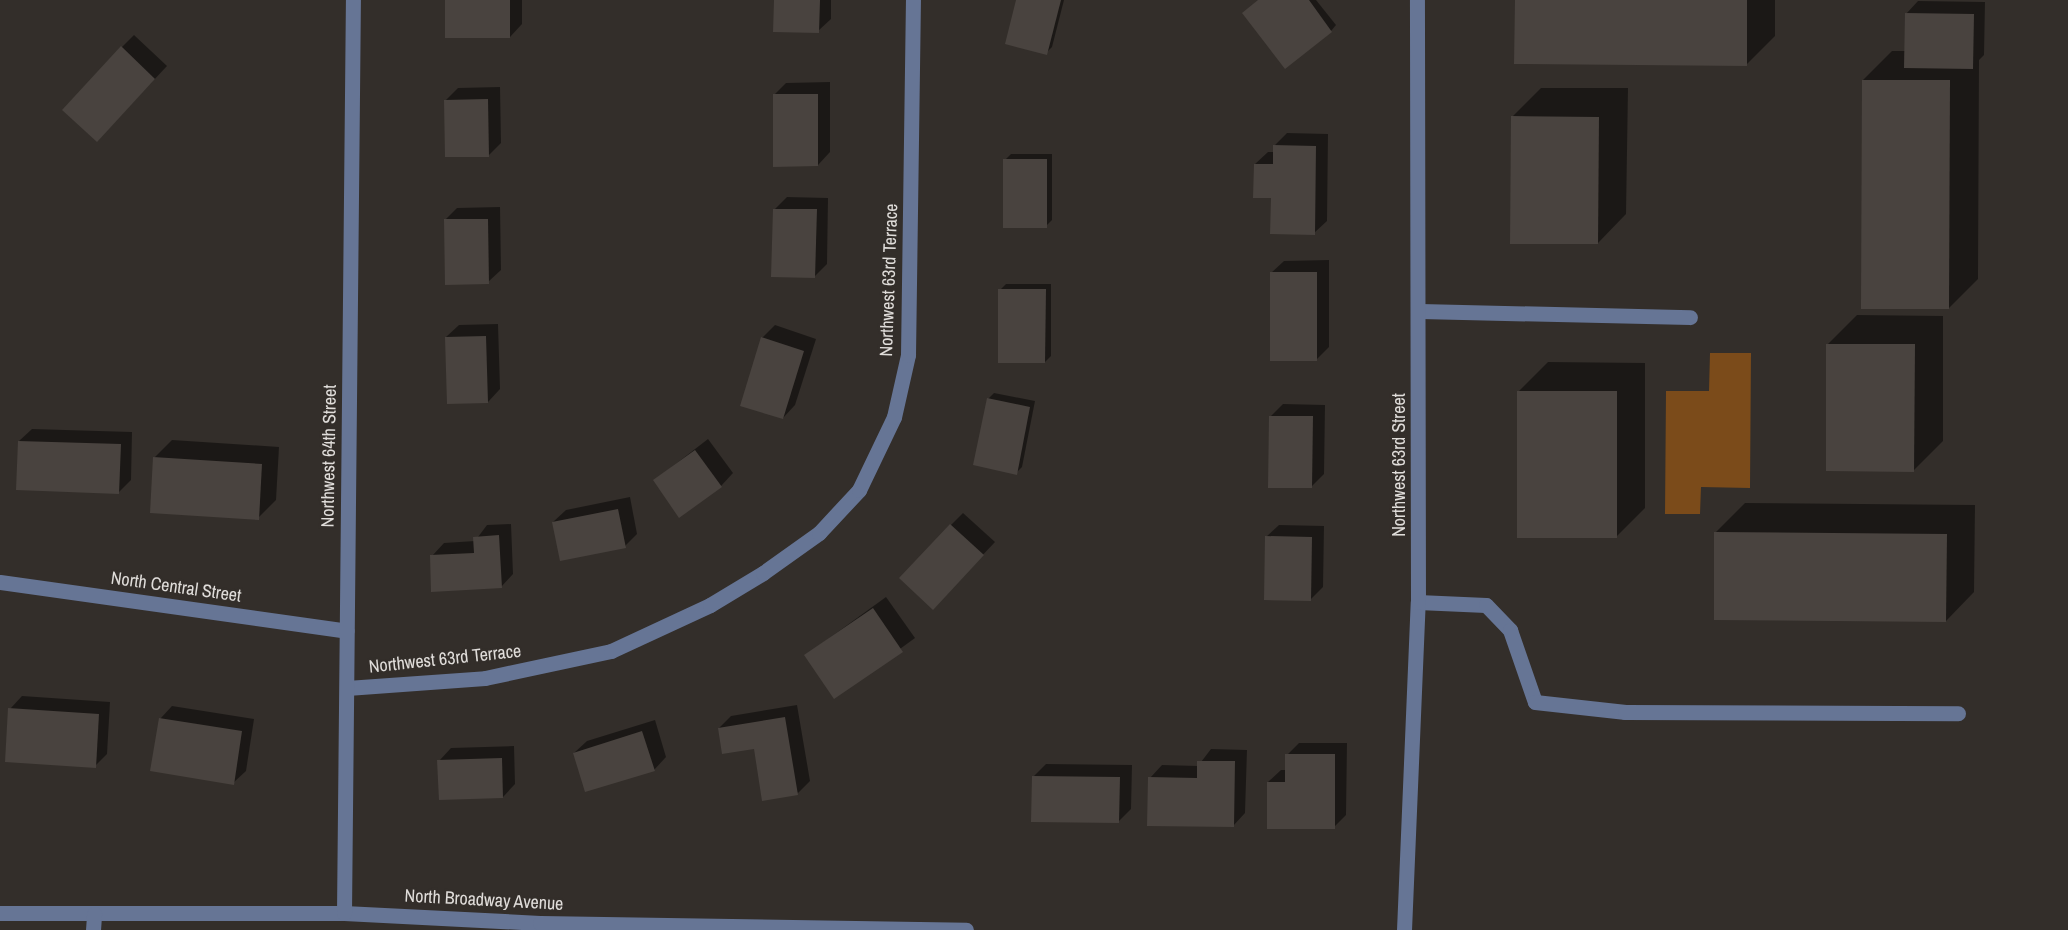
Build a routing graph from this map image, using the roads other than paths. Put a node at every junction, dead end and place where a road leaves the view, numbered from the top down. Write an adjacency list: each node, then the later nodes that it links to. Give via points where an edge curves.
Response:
1 (353, 0): 8 (street, Northwest 64th Street)
2 (913, 0): 9 (street, Northwest 63rd Terrace, via 908,355 894,417 859,490 819,532 763,573 710,605 611,651 485,678)
3 (1417, 0): 4 (street, Northwest 63rd Street)
4 (1420, 311): 5 (street); 7 (street, Northwest 63rd Street)
5 (1690, 317)
6 (0, 582): 8 (street, North Central Street)
7 (1418, 602): 10 (street, via 1486,605 1510,630 1535,702 1625,712); 16 (street, Northwest 63rd Street)
8 (347, 631): 9 (street, Northwest 64th Street)
9 (347, 688): 12 (street, Northwest 64th Street)
10 (1958, 713)
11 (0, 913): 13 (street, North Broadway Avenue)
12 (344, 913): 13 (street, North Broadway Avenue); 15 (street, North Broadway Avenue, via 540,923)
13 (94, 914): 14 (street)
14 (93, 930)
15 (966, 930)
16 (1404, 930)

